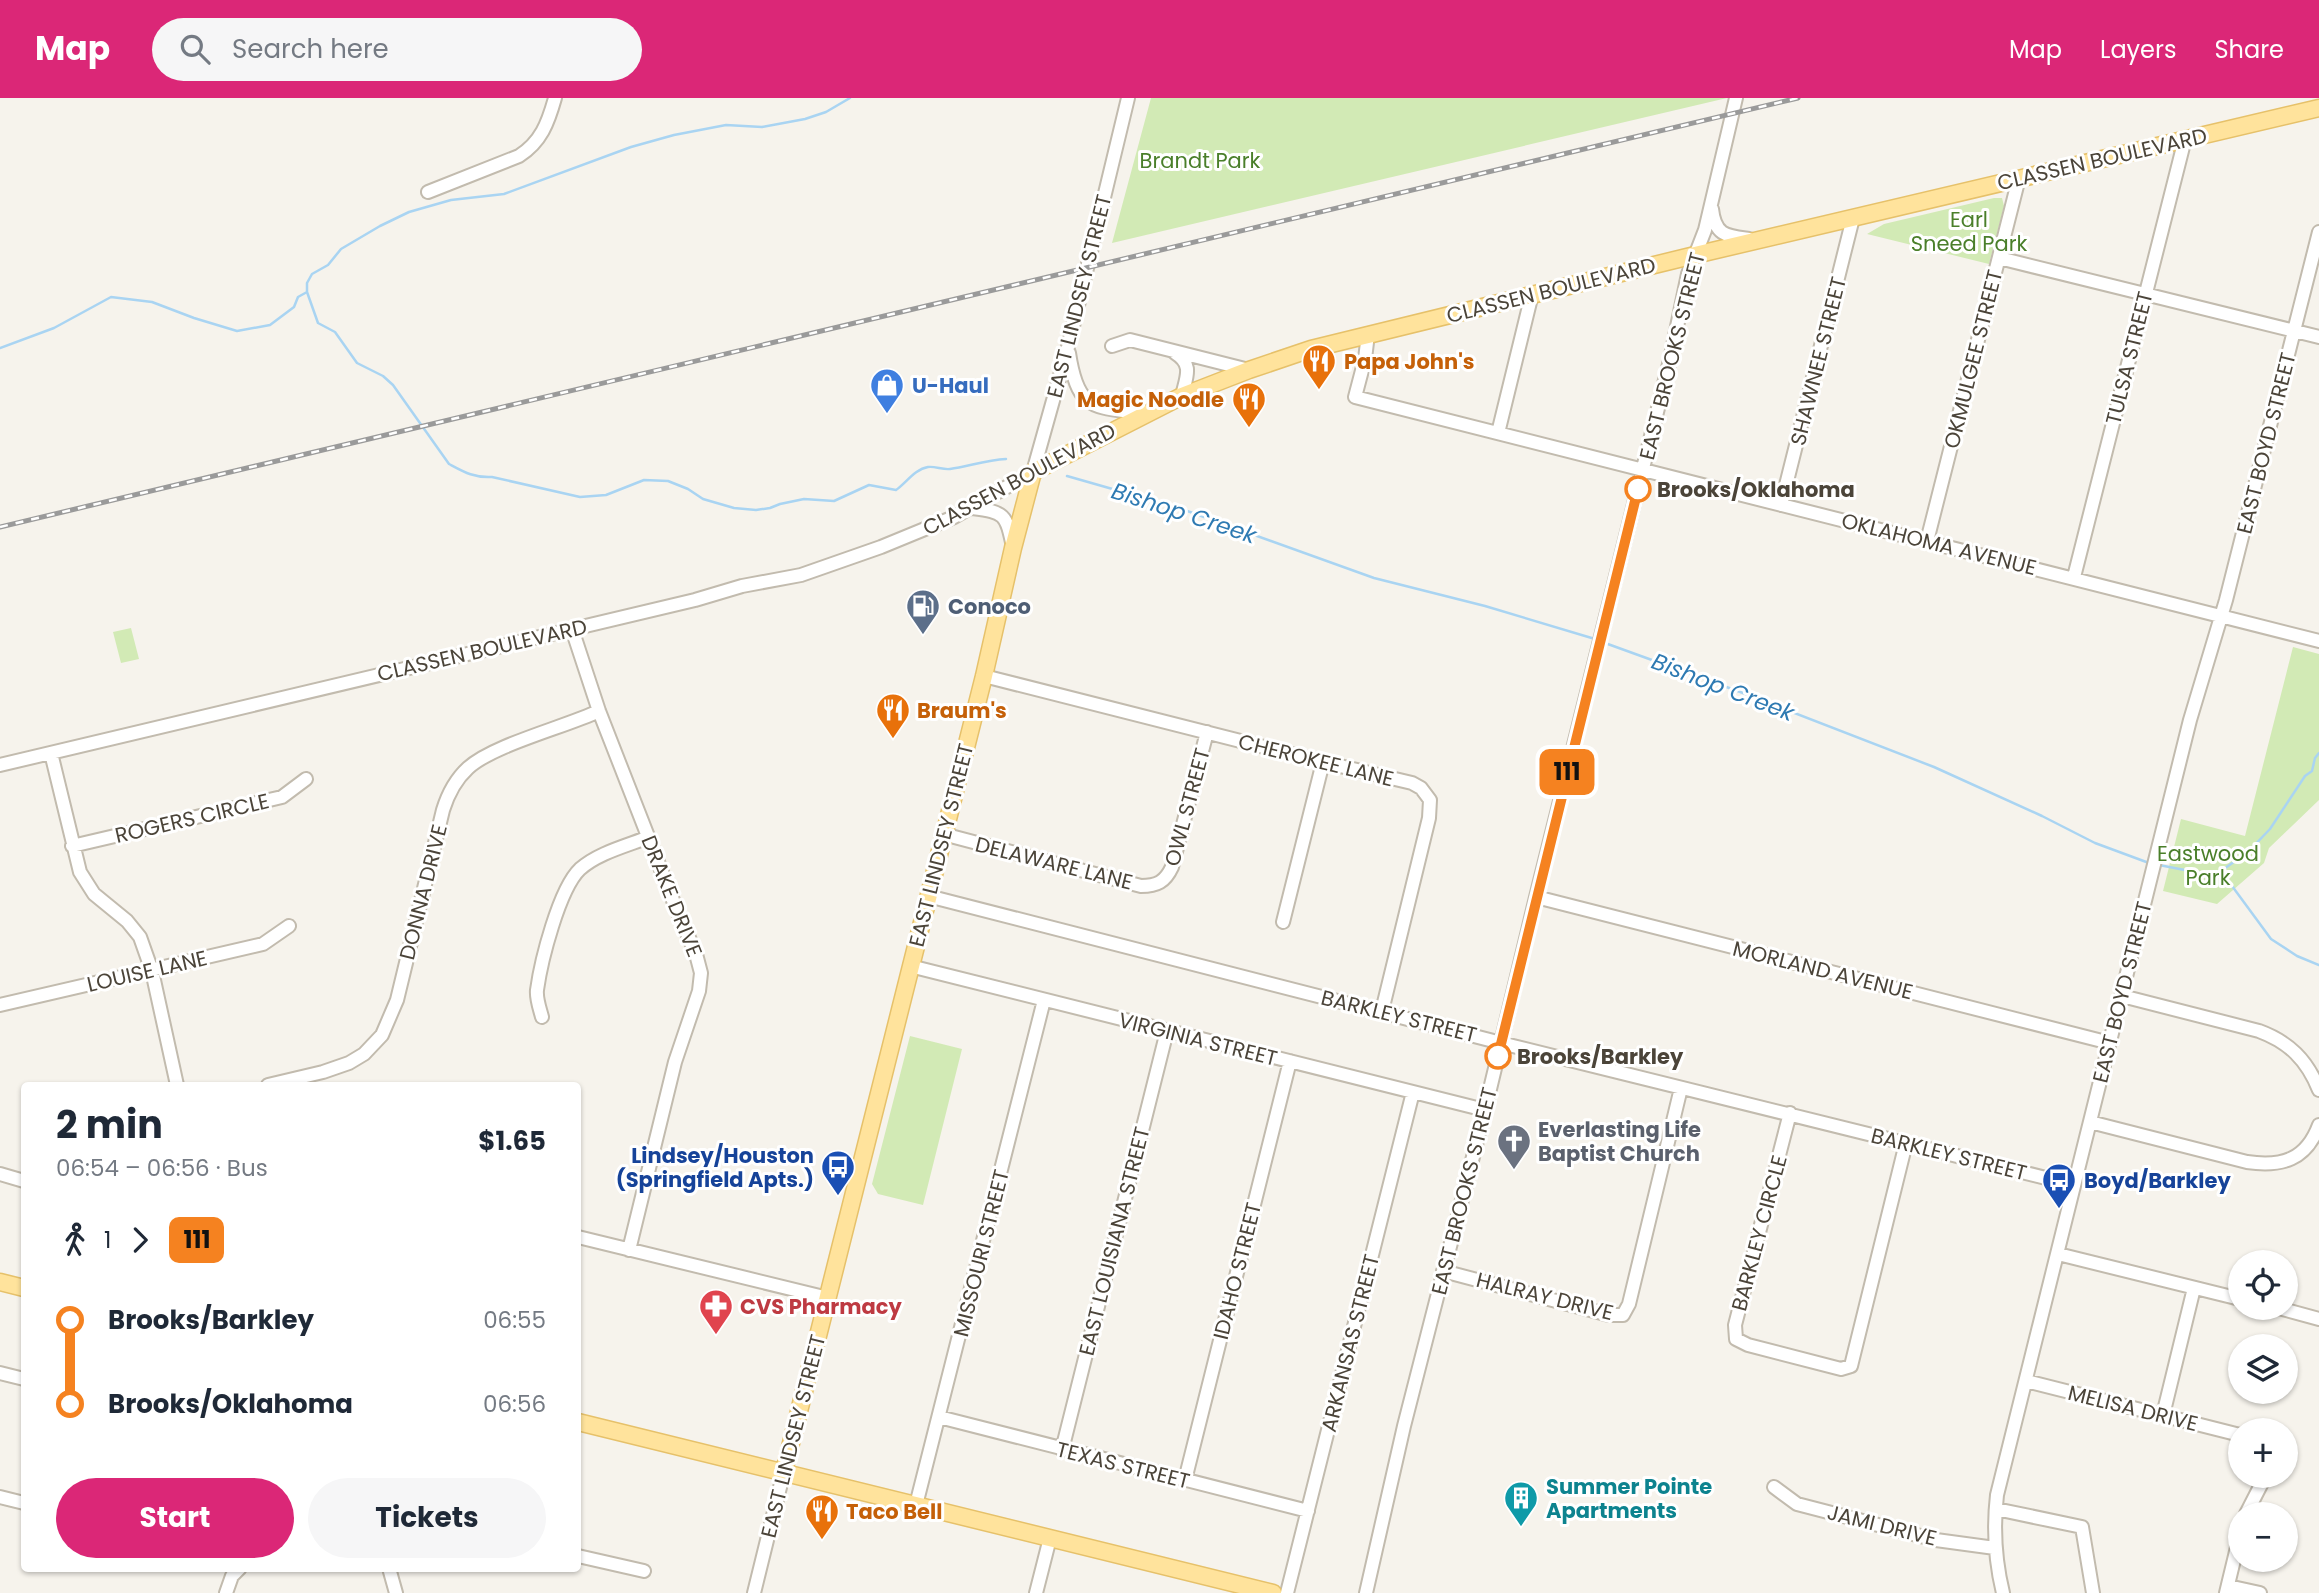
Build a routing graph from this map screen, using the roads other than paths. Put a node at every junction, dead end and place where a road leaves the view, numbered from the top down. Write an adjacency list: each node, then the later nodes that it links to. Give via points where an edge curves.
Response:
1 (555, 98): 7 (street, via 544,131 528,150)
2 (1128, 98): 21 (street, EAST LINDSEY STREET)
3 (1736, 98): 8 (street, EAST BROOKS STREET)
4 (2319, 108): 5 (main road, CLASSEN BOULEVARD)
5 (2185, 139): 6 (main road, CLASSEN BOULEVARD); 16 (street, TULSA STREET)
6 (2019, 178): 9 (main road, CLASSEN BOULEVARD); 13 (street, OKMULGEE STREET)
7 (428, 192)
8 (1712, 205): 11 (street, via 1713,219 1723,234); 12 (street, EAST BROOKS STREET)
9 (1853, 218): 11 (main road, CLASSEN BOULEVARD); 30 (street, SHAWNEE STREET)
10 (2319, 232): 18 (street, EAST BOYD STREET)
11 (1758, 241): 12 (main road, CLASSEN BOULEVARD)
12 (1695, 255): 14 (main road, CLASSEN BOULEVARD); 15 (street, EAST BROOKS STREET)
13 (1999, 258): 16 (street); 32 (street, OKMULGEE STREET)
14 (1659, 264): 15 (street, via 1680,271); 17 (main road, CLASSEN BOULEVARD)
15 (1684, 292): 28 (street, EAST BROOKS STREET)
16 (2145, 294): 18 (street); 34 (street, TULSA STREET)
17 (1532, 295): 19 (main road, CLASSEN BOULEVARD); 27 (street)
18 (2294, 331): 20 (street); 35 (street, EAST BOYD STREET)
19 (1368, 334): 24 (main road, CLASSEN BOULEVARD); 27 (street, OKLAHOMA AVENUE, via 1355,397)
20 (2319, 337)
21 (1068, 346): 26 (street, via 1077,388 1089,402); 29 (street, EAST LINDSEY STREET)
22 (1112, 346): 23 (street, via 1130,340)
23 (1172, 351): 24 (street); 25 (street, via 1187,364)
24 (1249, 370): 25 (main road, CLASSEN BOULEVARD)
25 (1182, 396): 26 (main road, CLASSEN BOULEVARD)
26 (1144, 414): 29 (main road, CLASSEN BOULEVARD)
27 (1498, 433): 28 (street, OKLAHOMA AVENUE)
28 (1643, 469): 30 (street, OKLAHOMA AVENUE); 50 (street, EAST BROOKS STREET)
29 (1033, 472): 31 (street, CLASSEN BOULEVARD); 33 (main road, EAST LINDSEY STREET)
30 (1781, 505): 32 (street, OKLAHOMA AVENUE)
31 (972, 508): 33 (street, via 1003,515); 36 (street, CLASSEN BOULEVARD, via 801,575)
32 (1927, 541): 34 (street, OKLAHOMA AVENUE)
33 (1013, 548): 38 (main road, EAST LINDSEY STREET)
34 (2074, 578): 35 (street, OKLAHOMA AVENUE)
35 (2222, 615): 37 (street, OKLAHOMA AVENUE); 55 (street, EAST BOYD STREET, via 2190,720)
36 (572, 629): 39 (street, DRAKE DRIVE); 41 (street, CLASSEN BOULEVARD)
37 (2319, 641)
38 (984, 676): 40 (street, CHEROKEE LANE); 45 (main road, EAST LINDSEY STREET)
39 (599, 711): 46 (street, DRAKE DRIVE); 65 (street, DONNA DRIVE, via 500,750 468,768 443,810 397,1000 382,1035 349,1063)
40 (1207, 732): 42 (street, CHEROKEE LANE); 48 (street, OWL STREET, via 1172,867)
41 (51, 753): 43 (street, CLASSEN BOULEVARD); 47 (street)
42 (1323, 762): 51 (street); 58 (street, CHEROKEE LANE, via 1412,783 1430,800)
43 (0, 765)
44 (306, 779): 47 (street, ROGERS CIRCLE, via 282,797)
45 (943, 834): 48 (street, DELAWARE LANE, via 1141,886); 49 (main road, EAST LINDSEY STREET)
46 (649, 837): 59 (street, via 594,860 567,885 537,993); 78 (street, DRAKE DRIVE, via 701,973)
47 (72, 846): 54 (street, via 88,887 138,932)
48 (1164, 880)
49 (928, 896): 53 (main road, EAST LINDSEY STREET); 58 (street, BARKLEY STREET)
50 (1536, 897): 61 (street, EAST BROOKS STREET); 62 (street, MORLAND AVENUE)
51 (1283, 922)
52 (289, 926): 54 (street, LOUISE LANE, via 263,944)
53 (910, 967): 56 (street, VIRGINIA STREET); 85 (main road, EAST LINDSEY STREET)
54 (152, 971): 57 (street, LOUISE LANE); 64 (street)
55 (2122, 996): 62 (street, EAST BOYD STREET); 67 (street, via 2280,1040 2296,1054)
56 (1044, 1000): 60 (street, VIRGINIA STREET); 92 (street, MISSOURI STREET)
57 (0, 1005)
58 (1381, 1011): 61 (street, BARKLEY STREET)
59 (542, 1017)
60 (1167, 1031): 63 (street, VIRGINIA STREET); 95 (street, EAST LOUISIANA STREET)
61 (1502, 1042): 66 (street, BARKLEY STREET); 69 (street, EAST BROOKS STREET)
62 (2110, 1043): 71 (street, EAST BOYD STREET)
63 (1290, 1061): 68 (street, VIRGINIA STREET); 97 (street, IDAHO STREET)
64 (176, 1082)
65 (281, 1082)
66 (1681, 1087): 70 (street, BARKLEY STREET); 80 (street, HALRAY DRIVE, via 1623,1315)
67 (2319, 1090)
68 (1413, 1093): 69 (street, VIRGINIA STREET); 103 (street, ARKANSAS STREET)
69 (1485, 1110): 80 (street, EAST BROOKS STREET)
70 (1790, 1114): 73 (street, BARKLEY STREET); 73 (street, BARKLEY CIRCLE, via 1735,1325 1736,1339 1842,1369 1851,1366)
71 (2090, 1122): 72 (street, via 2272,1165 2304,1150); 76 (street, EAST BOYD STREET)
72 (2319, 1125)
73 (1906, 1143): 76 (street, BARKLEY STREET)
74 (0, 1174): 75 (street)
75 (21, 1180)
76 (2074, 1185): 79 (street, EAST BOYD STREET)
77 (581, 1238): 78 (street)
78 (629, 1250): 85 (street)
79 (2058, 1254): 83 (street); 90 (street, EAST BOYD STREET)
80 (1443, 1271): 117 (street, EAST BROOKS STREET)
81 (0, 1282): 82 (main road)
82 (21, 1286)
83 (2194, 1288): 84 (street); 91 (street)
84 (2228, 1296)
85 (828, 1298): 96 (main road, EAST LINDSEY STREET)
86 (2298, 1313): 87 (street)
87 (2319, 1319)
88 (0, 1373): 89 (street)
89 (21, 1378)
90 (2026, 1381): 91 (street, MELISA DRIVE); 102 (street, EAST BOYD STREET)
91 (2163, 1415): 94 (street, MELISA DRIVE)
92 (939, 1418): 95 (street, TEXAS STREET); 101 (street, MISSOURI STREET)
93 (581, 1423): 96 (main road)
94 (2228, 1432)
95 (1062, 1450): 97 (street, TEXAS STREET)
96 (784, 1471): 101 (main road); 113 (street, EAST LINDSEY STREET)
97 (1185, 1480): 103 (street, TEXAS STREET)
98 (1773, 1487): 105 (street, JAMI DRIVE, via 1797,1504 1936,1540)
99 (0, 1497): 100 (street)
100 (21, 1502)
101 (916, 1505): 104 (main road)
102 (1996, 1509): 105 (street, EAST BOYD STREET); 119 (street, via 2082,1527)
103 (1308, 1511): 116 (street, ARKANSAS STREET)
104 (1050, 1538): 114 (street); 115 (main road)
105 (1995, 1548): 118 (street, EAST BOYD STREET)
106 (581, 1557): 107 (street)
107 (644, 1571)
108 (236, 1572): 111 (street)
109 (390, 1572): 112 (street)
110 (2227, 1589): 120 (street)
111 (226, 1593)
112 (396, 1593)
113 (754, 1593)
114 (1036, 1593)
115 (1273, 1593)
116 (1287, 1593)
117 (1366, 1593)
118 (2003, 1593)
119 (2093, 1593)
120 (2260, 1593)

